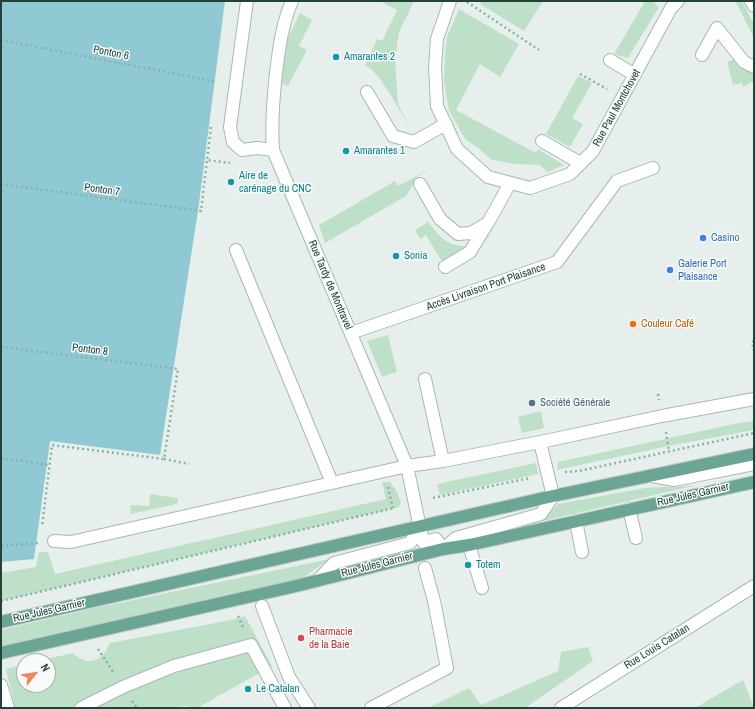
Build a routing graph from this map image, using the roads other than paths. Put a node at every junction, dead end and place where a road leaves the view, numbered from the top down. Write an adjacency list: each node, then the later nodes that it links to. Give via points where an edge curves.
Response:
1 (247, 1): 14 (street, via 230,127 233,142 242,150)
2 (292, 1): 14 (street, Rue Tardy de Montravel, via 279,46 271,123)
3 (450, 1): 12 (street, Rue Paul Montchovet, via 437,39 435,66 437,106)
4 (678, 1): 10 (street, Rue Paul Montchovet, via 671,8)
5 (751, 1): 6 (street)
6 (754, 6)
7 (702, 55): 9 (street, via 717,28 744,62)
8 (610, 60): 10 (street)
9 (754, 67)
10 (635, 75): 15 (street, Rue Paul Montchovet, via 593,151)
11 (367, 92): 12 (street, via 394,136 414,142)
12 (446, 124): 17 (street, Rue Paul Montchovet, via 457,149 488,177)
13 (542, 141): 15 (street)
14 (273, 150): 22 (street, Rue Tardy de Montravel)
15 (580, 163): 17 (street, Rue Paul Montchovet, via 570,174 530,188)
16 (653, 168): 22 (street, Accès Livraison Port Plaisance, via 617,181 557,262)
17 (510, 183): 19 (street)
18 (420, 184): 19 (street, via 440,219 458,234 471,233)
19 (488, 223): 21 (street, via 470,252)
20 (236, 250): 32 (street)
21 (445, 267)
22 (351, 333): 29 (street, Rue Tardy de Montravel)
23 (425, 379): 27 (street)
24 (754, 399): 25 (street)
25 (540, 442): 27 (street); 33 (street)
26 (754, 454): 30 (main road, Rue Jules Garnier)
27 (443, 461): 29 (street)
28 (754, 464): 30 (street, via 674,480)
29 (407, 466): 32 (street); 36 (street, Rue Tardy de Montravel)
30 (652, 476): 33 (main road, Rue Jules Garnier)
31 (754, 482): 34 (main road, Rue Jules Garnier)
32 (332, 483): 38 (street, via 71,542)
33 (553, 496): 36 (main road, Rue Jules Garnier); 40 (street, via 541,514 456,538)
34 (629, 509): 35 (main road, Rue Jules Garnier); 37 (street)
35 (576, 521): 39 (main road, Rue Jules Garnier); 41 (street)
36 (421, 526): 40 (street, Rue Tardy de Montravel, via 424,542 436,539); 43 (street, via 410,543 334,563); 47 (main road, Rue Jules Garnier)
37 (636, 538)
38 (54, 541)
39 (469, 545): 40 (main road, Rue Jules Garnier); 45 (street)
40 (443, 549): 43 (main road, Rue Jules Garnier)
41 (582, 552)
42 (425, 568): 54 (street, via 447,668)
43 (318, 580): 48 (main road, Rue Jules Garnier)
44 (754, 586): 55 (street, Rue Louis Catalan)
45 (482, 588)
46 (262, 606): 53 (street, via 289,677)
47 (1, 622)
48 (1, 653)
49 (1, 685): 50 (street)
50 (8, 708)
51 (81, 708): 52 (street, via 174,666 251,644)
52 (285, 708)
53 (309, 708)
54 (371, 708)
55 (561, 708)

